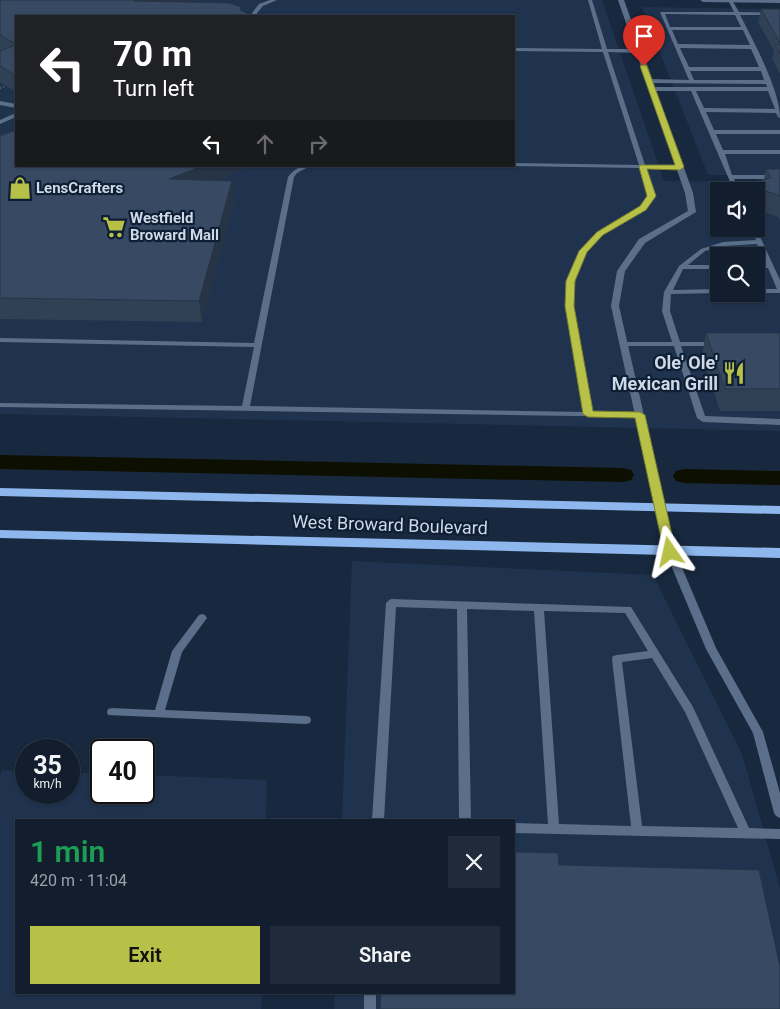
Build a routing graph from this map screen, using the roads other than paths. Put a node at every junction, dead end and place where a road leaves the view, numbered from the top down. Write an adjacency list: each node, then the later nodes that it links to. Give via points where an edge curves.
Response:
1 (275, 0): 10 (lane, via 256,8)
2 (590, 0): 16 (lane)
3 (621, 0): 17 (street)
4 (703, 0): 5 (street)
5 (730, 0): 6 (street); 8 (lane)
6 (758, 0): 7 (street)
7 (780, 1)
8 (737, 13): 9 (lane); 11 (lane, via 662,13); 12 (lane)
9 (780, 14)
10 (255, 15)
11 (669, 28): 12 (lane); 13 (lane)
12 (745, 29): 14 (lane)
13 (676, 46): 14 (lane); 18 (lane)
14 (754, 46): 19 (lane)
15 (515, 50): 16 (lane)
16 (604, 50): 17 (lane); 37 (lane)
17 (638, 51): 22 (street)
18 (686, 68): 19 (lane); 20 (lane)
19 (763, 69): 21 (lane)
20 (692, 81): 21 (lane); 22 (lane)
21 (768, 82): 24 (lane)
22 (650, 85): 23 (lane); 38 (street)
23 (693, 89): 24 (lane); 27 (lane)
24 (771, 89): 28 (lane)
25 (0, 103): 26 (lane)
26 (15, 106)
27 (702, 110): 28 (lane); 31 (lane)
28 (779, 114)
29 (15, 115): 30 (lane)
30 (0, 122)
31 (712, 132): 32 (lane); 33 (lane)
32 (780, 132)
33 (721, 152): 34 (lane); 39 (lane)
34 (780, 152)
35 (515, 165): 37 (lane)
36 (305, 167): 55 (lane, via 291,177)
37 (643, 167): 38 (lane); 59 (lane, via 652,196 643,208 600,233 583,251 570,281 570,306)
38 (680, 167): 53 (street, via 692,212 642,241 621,271 615,306)
39 (730, 177): 40 (lane); 41 (lane)
40 (780, 177)
41 (732, 182)
42 (758, 237): 43 (lane)
43 (760, 242): 45 (lane); 46 (lane, via 723,244 703,250)
44 (765, 266): 45 (lane)
45 (770, 266): 48 (lane)
46 (681, 267): 47 (lane); 51 (lane)
47 (710, 267)
48 (780, 289): 49 (lane)
49 (765, 290)
50 (710, 291): 51 (lane)
51 (668, 292): 56 (lane, via 666,311)
52 (0, 340): 55 (lane)
53 (624, 344): 56 (lane); 60 (street)
54 (724, 344): 56 (lane)
55 (258, 345): 58 (lane)
56 (677, 345): 61 (lane, via 703,419)
57 (0, 405): 58 (lane)
58 (245, 408): 59 (lane)
59 (588, 414): 60 (lane)
60 (640, 415): 63 (street)
61 (780, 422)
62 (0, 492): 63 (main road, West Broward Boulevard)
63 (661, 508): 64 (main road, West Broward Boulevard); 66 (street)
64 (780, 510)
65 (0, 534): 66 (main road, West Broward Boulevard)
66 (670, 552): 67 (main road, West Broward Boulevard); 75 (lane, via 711,649 758,732)
67 (780, 553)
68 (462, 605): 69 (lane); 76 (lane, via 391,603); 77 (lane)
69 (539, 608): 71 (lane, via 628,610); 79 (lane)
70 (202, 618): 73 (lane, via 177,650)
71 (654, 654): 80 (lane, via 617,659); 81 (lane, via 689,710)
72 (112, 712): 73 (lane)
73 (160, 714): 74 (lane)
74 (306, 720)
75 (780, 813)
76 (378, 819)
77 (465, 819)
78 (515, 828): 79 (lane)
79 (554, 829): 80 (lane)
80 (637, 831): 81 (lane)
81 (746, 833): 82 (lane)
82 (780, 834)
83 (370, 994): 84 (lane)
84 (370, 1009)

